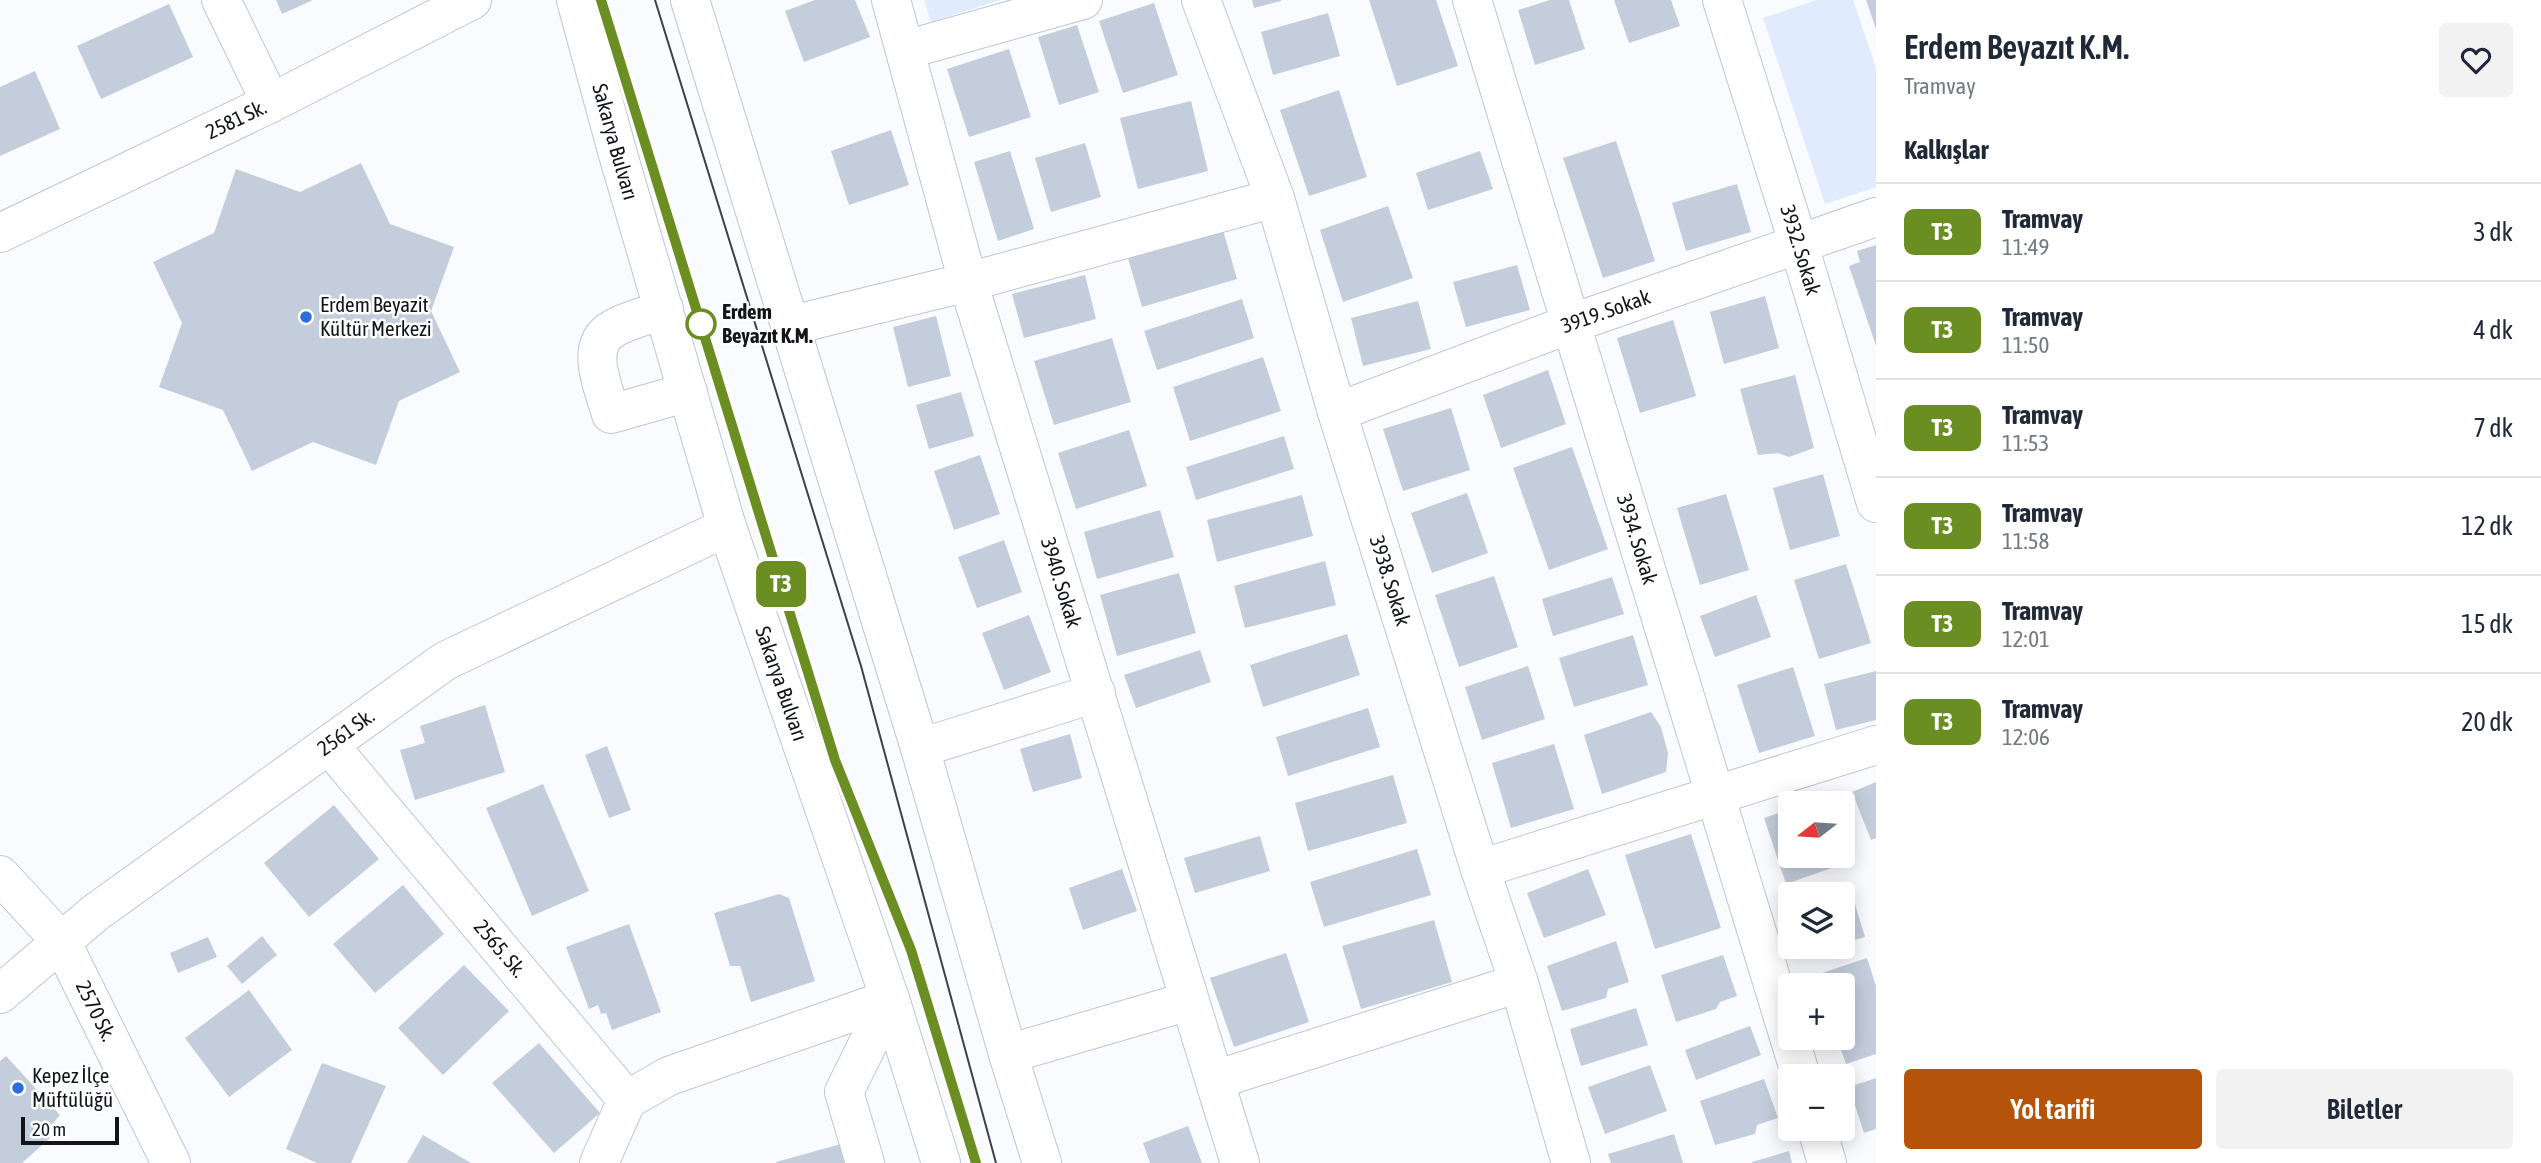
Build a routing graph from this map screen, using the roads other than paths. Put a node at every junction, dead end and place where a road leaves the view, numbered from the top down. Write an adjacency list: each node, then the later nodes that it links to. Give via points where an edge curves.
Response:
1 (221, 0): 11 (street)
2 (472, 0): 11 (street, 2581 Sk.)
3 (576, 0): 17 (street, Sakarya Bulvarı)
4 (690, 0): 19 (street)
5 (891, 0): 10 (street, 3940. Sokak)
6 (1083, 0): 10 (street)
7 (1201, 0): 12 (street, 3938. Sokak)
8 (1472, 0): 18 (street, 3934. Sokak)
9 (1733, 3): 15 (street, 3932. Sokak)
10 (905, 50): 16 (street, 3940. Sokak)
11 (271, 103): 14 (street, 2581 Sk.)
12 (1275, 198): 16 (street); 21 (street, 3938. Sokak)
13 (1876, 217): 15 (street, 3919. Sokak)
14 (0, 233)
15 (1798, 242): 18 (street, 3919. Sokak); 22 (street, 3932. Sokak)
16 (968, 282): 19 (street); 24 (street, 3940. Sokak)
17 (664, 309): 20 (street, Sakarya Bulvarı); 20 (street, via 614,328 598,344 596,355 611,414)
18 (1570, 324): 21 (street, 3919. Sokak); 28 (street, 3934. Sokak)
19 (792, 325): 27 (street)
20 (688, 392): 23 (street, Sakarya Bulvarı)
21 (1337, 412): 29 (street, 3938. Sokak)
22 (1876, 503)
23 (727, 527): 25 (street, 2561 Sk., via 445,661); 34 (street, Sakarya Bulvarı)
24 (1096, 693): 27 (street); 35 (street, 3940. Sokak)
25 (329, 744): 31 (street, 2561 Sk.); 39 (street, 2565. Sk.)
26 (1876, 746): 28 (street)
27 (920, 748): 36 (street)
28 (1716, 797): 29 (street); 37 (street, 3934. Sokak)
29 (1480, 869): 32 (street, 3938. Sokak)
30 (0, 875): 31 (street, 2570 Sk.)
31 (61, 941): 33 (street, 2561 Sk.); 41 (street, 2570 Sk.)
32 (1519, 983): 38 (street); 47 (street, 3938. Sokak)
33 (0, 994)
34 (890, 999): 39 (street, via 669,1076); 43 (street, via 844,1092); 44 (street, Sakarya Bulvarı)
35 (1189, 1001): 36 (street); 38 (street, 3940. Sokak)
36 (1008, 1054): 45 (street)
37 (1797, 1064)
38 (1214, 1080): 46 (street, 3940. Sokak)
39 (626, 1100): 42 (street)
40 (1821, 1141): 48 (street)
41 (170, 1163)
42 (598, 1163)
43 (865, 1163)
44 (941, 1163)
45 (1042, 1163)
46 (1240, 1163)
47 (1571, 1163)
48 (1827, 1163)

